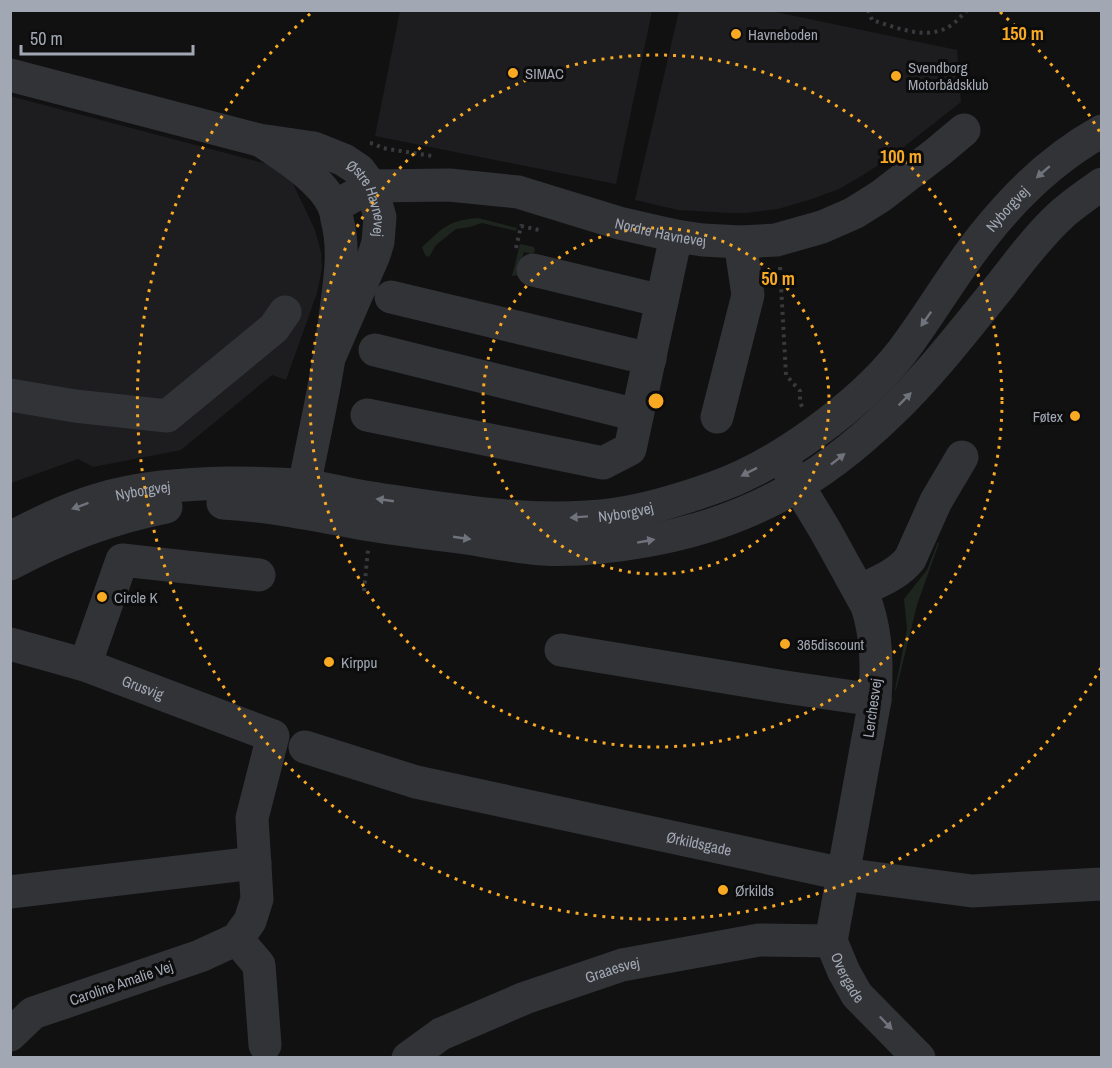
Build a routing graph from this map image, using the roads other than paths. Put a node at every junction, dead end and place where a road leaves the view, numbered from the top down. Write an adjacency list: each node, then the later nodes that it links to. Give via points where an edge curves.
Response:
1 (10, 75): 2 (street, Østre Havnevej)
2 (263, 127): 7 (street, Østre Havnevej, via 344,160 359,170); 8 (street, Østre Havnevej, via 288,159 324,191)
3 (964, 130): 10 (street, Nordre Havnevej, via 854,213 776,240)
4 (1101, 131): 23 (street, Nyborgvej, one-way to 23, via 1050,166 1008,206 899,356 879,377 837,415)
5 (1101, 163): 18 (street, Nyborgvej, via 1050,200 1011,243)
6 (1101, 184): 18 (street, Nyborgvej, via 1060,215)
7 (371, 186): 8 (street, Nordre Havnevej); 9 (street, Nordre Havnevej, via 449,185 518,192); 16 (street, Østre Havnevej, via 380,217 378,242)
8 (334, 207): 16 (street, Østre Havnevej, via 342,259)
9 (676, 236): 10 (street, Nordre Havnevej); 13 (street)
10 (740, 242): 22 (street, via 748,295)
11 (524, 262): 13 (street)
12 (391, 297): 17 (street)
13 (662, 301): 17 (street)
14 (285, 312): 19 (street, via 274,328 167,416)
15 (375, 350): 20 (street)
16 (330, 356): 26 (street, Østre Havnevej)
17 (650, 358): 20 (street)
18 (934, 368): 25 (street, Nyborgvej, one-way to 18, via 866,436)
19 (10, 395)
20 (637, 415): 21 (street, via 630,449 603,463)
21 (367, 416)
22 (717, 417)
23 (780, 456): 25 (street, Lerchesvej); 26 (street, Nyborgvej, one-way to 26, via 718,487 613,515 500,516 375,499)
24 (963, 457): 30 (street, via 936,501 910,559 894,574)
25 (799, 486): 26 (street, Nyborgvej, one-way to 25, via 371,525 542,549 594,548 693,531 751,511); 30 (street, Lerchesvej)
26 (302, 499): 27 (street, Nyborgvej, one-way to 27, via 255,483 181,484 96,500); 28 (street, Nyborgvej, via 252,505 181,504 133,514 75,532)
27 (10, 538)
28 (10, 564)
29 (259, 575): 33 (street, via 122,560)
30 (859, 591): 34 (street, Lerchesvej, via 874,633)
31 (10, 644): 33 (street, Grusvig)
32 (561, 650): 34 (street)
33 (85, 665): 36 (street, Grusvig, via 273,736 252,818)
34 (875, 700): 37 (street, Lerchesvej)
35 (305, 747): 37 (street, Ørkildsgade, via 416,782)
36 (255, 863): 39 (street); 40 (street, via 257,899 250,921)
37 (843, 874): 38 (street, Ørkildsgade, via 972,891); 41 (street, Overgade)
38 (1101, 884)
39 (10, 892)
40 (237, 939): 42 (street, Caroline Amalie Vej, via 200,956 33,1013); 43 (street, via 259,965)
41 (831, 941): 44 (street, Graaesvej, via 759,940 622,965 525,998 441,1034); 45 (street, Overgade, one-way to 45, via 857,994)
42 (10, 1035)
43 (265, 1045)
44 (408, 1058)
45 (919, 1058)

